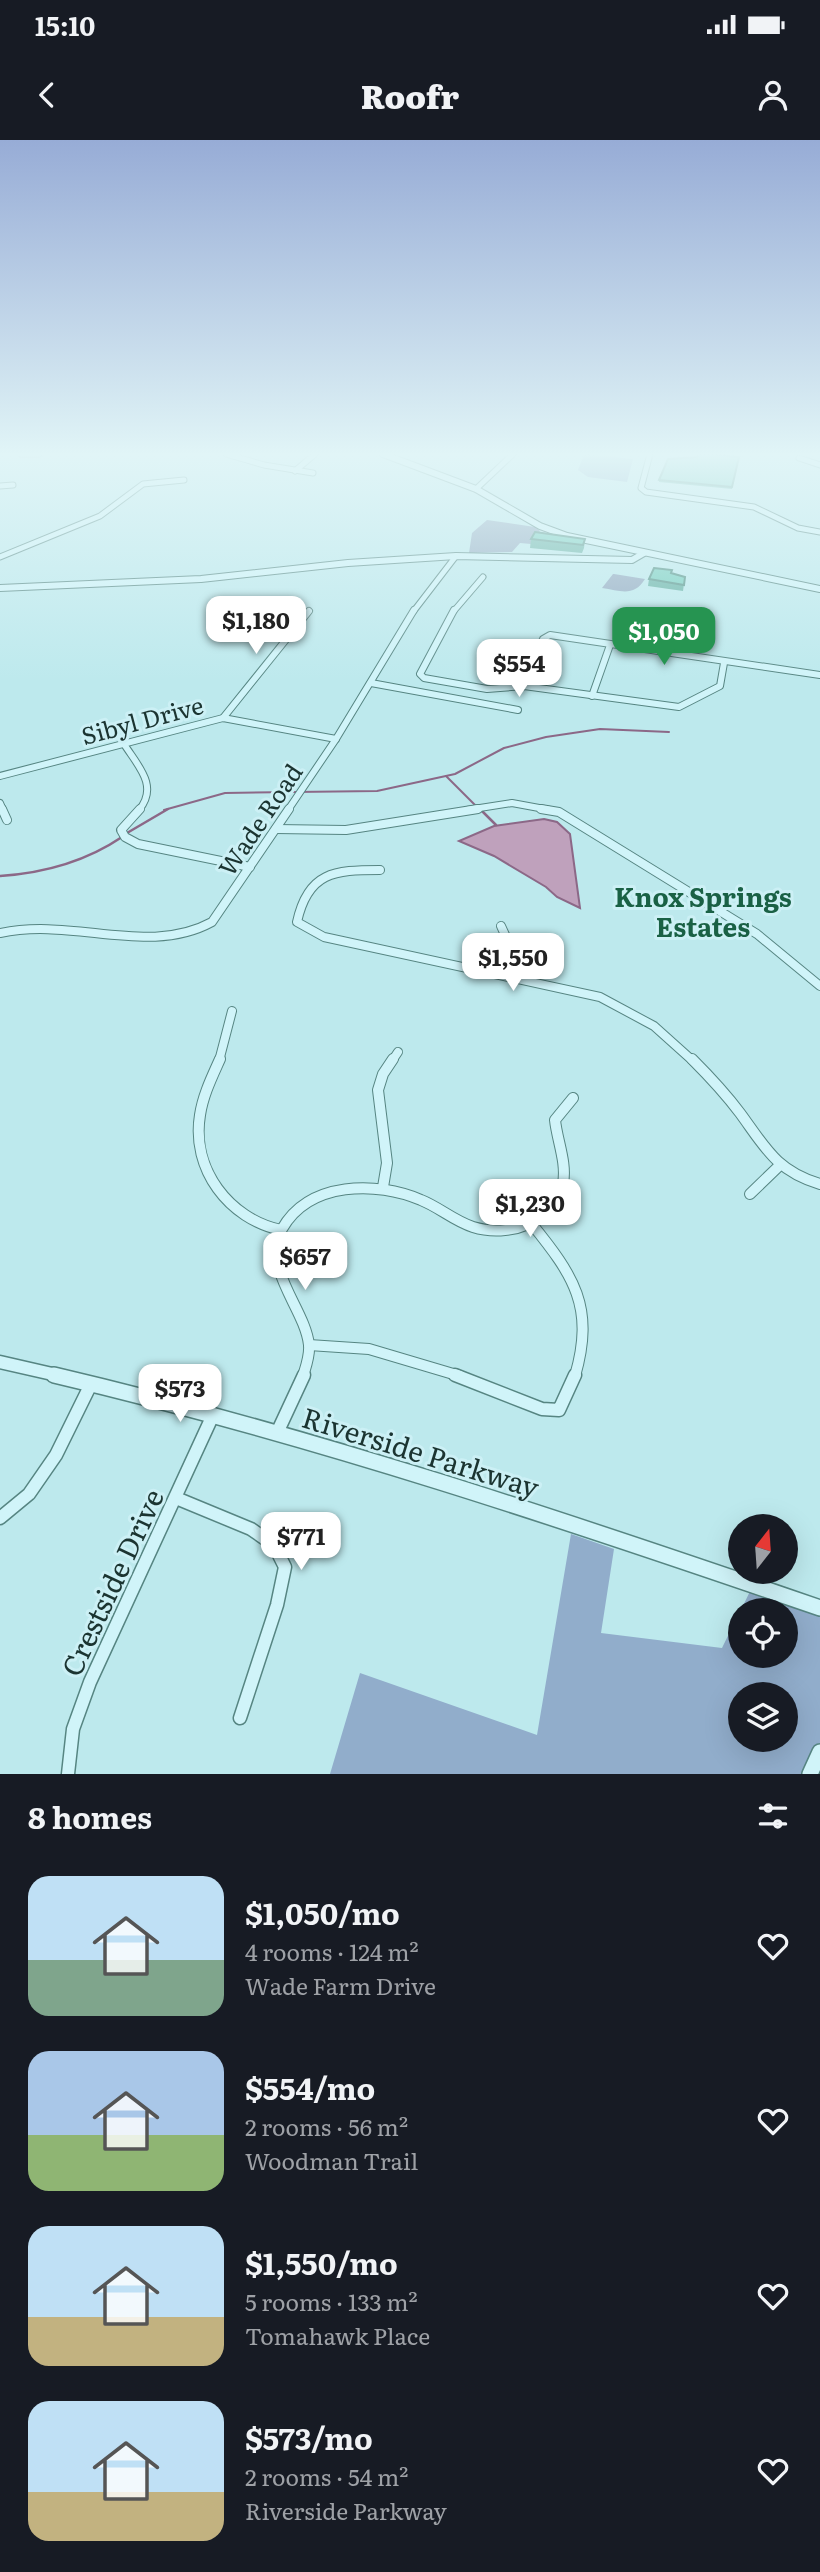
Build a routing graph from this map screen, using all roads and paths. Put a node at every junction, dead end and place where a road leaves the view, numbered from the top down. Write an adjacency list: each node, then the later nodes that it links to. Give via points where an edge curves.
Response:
1 (65, 530): 6 (street)
2 (554, 530): 3 (street)
3 (615, 548): 4 (street); 7 (street, via 634,556)
4 (643, 553): 7 (street); 8 (street)
5 (456, 556): 7 (street); 10 (street, via 201,579); 16 (street, Wade Road, via 410,616)
6 (0, 557)
7 (625, 560): 8 (street)
8 (703, 565): 11 (street)
9 (483, 577): 17 (street, via 449,616 420,674 486,689)
10 (0, 588)
11 (820, 589)
12 (309, 611): 20 (street)
13 (610, 645): 14 (street); 17 (street, via 550,635 543,639); 18 (street)
14 (724, 663): 15 (street); 18 (street, via 720,686 679,707)
15 (820, 675)
16 (371, 683): 19 (street); 21 (street, Wade Road)
17 (524, 685): 18 (street)
18 (592, 696)
19 (518, 710)
20 (223, 718): 21 (street, Sibyl Drive); 22 (street, Sibyl Drive)
21 (336, 739): 26 (street, Wade Road)
22 (124, 744): 23 (street, Sibyl Drive); 27 (street, via 150,790 143,806 121,831 125,837 138,844)
23 (0, 776)
24 (0, 803): 25 (street)
25 (7, 820)
26 (276, 829): 27 (street, Wade Road); 32 (street, via 346,830 512,803 544,807 757,934)
27 (250, 867): 30 (street, Wade Road, via 212,922 180,937 144,939 65,928)
28 (380, 870): 31 (street, via 321,877 302,899 297,922 324,937)
29 (501, 926): 31 (street, via 506,937)
30 (0, 933)
31 (493, 973): 36 (street, via 600,997 641,1015 729,1100)
32 (820, 986)
33 (232, 1011): 41 (street, via 226,1046 201,1105 202,1154 225,1200 240,1215)
34 (398, 1052): 38 (street, via 378,1090 387,1163)
35 (573, 1098): 40 (street, via 555,1120 564,1182 553,1209)
36 (778, 1167): 37 (street); 39 (street)
37 (820, 1184)
38 (383, 1187): 40 (street, via 420,1199 474,1227 497,1230); 41 (street, via 326,1191 301,1208)
39 (751, 1194)
40 (531, 1223): 42 (street, via 577,1284 587,1336 568,1399 559,1410 542,1409 386,1351 339,1343)
41 (281, 1230): 42 (street, via 282,1275)
42 (309, 1345): 46 (street, via 304,1371)
43 (0, 1362): 44 (street, Riverside Parkway)
44 (92, 1382): 45 (street, Riverside Parkway); 48 (street, via 56,1455 29,1494)
45 (213, 1415): 46 (street, Riverside Parkway); 47 (street, Crestside Drive)
46 (277, 1433): 49 (street, Riverside Parkway, via 667,1555)
47 (177, 1498): 50 (street, via 251,1529 274,1545 285,1567); 52 (street, Crestside Drive, via 90,1682 73,1729)
48 (0, 1518)
49 (820, 1608)
50 (240, 1718)
51 (820, 1752): 53 (street)
52 (68, 1774)
53 (810, 1774)

